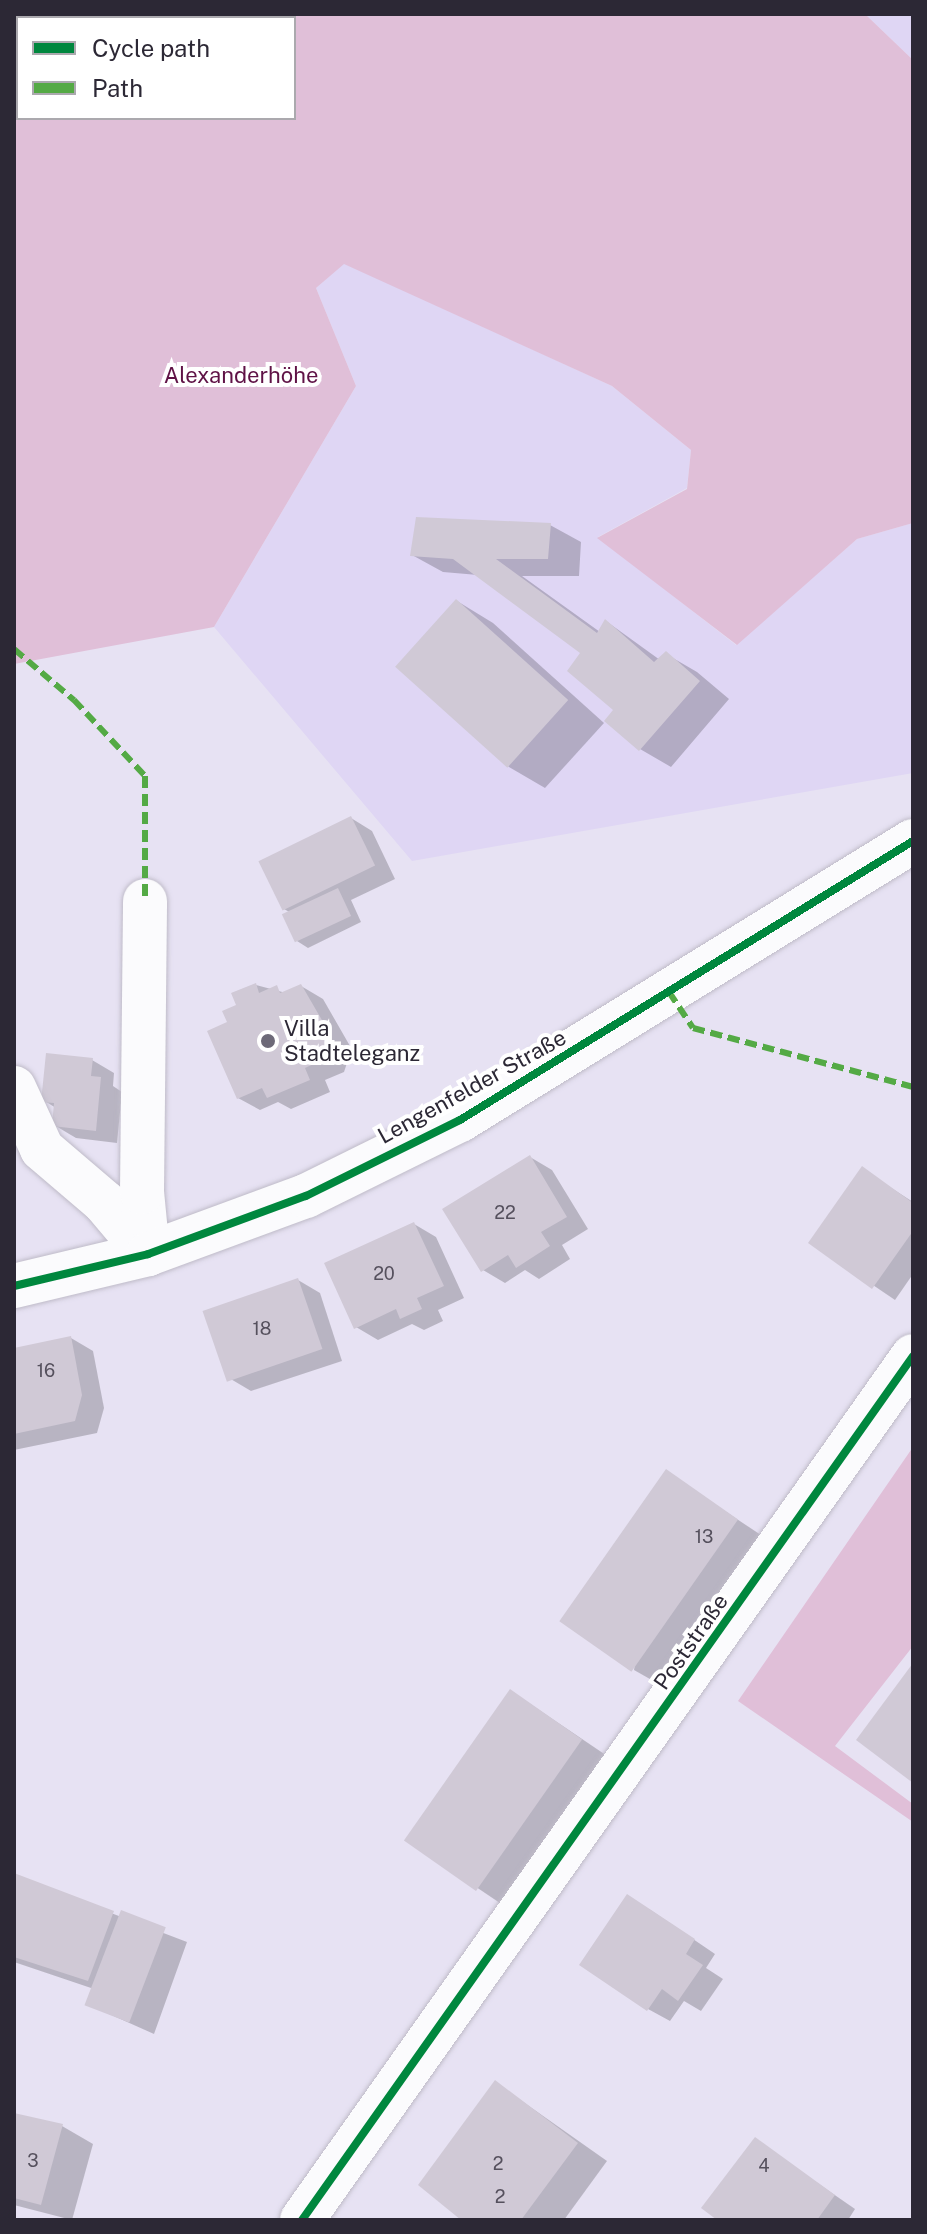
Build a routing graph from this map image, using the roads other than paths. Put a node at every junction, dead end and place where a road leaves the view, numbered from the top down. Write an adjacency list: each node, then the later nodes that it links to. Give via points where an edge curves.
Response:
1 (913, 841): 4 (street, Lengenfelder Straße, via 460,1120 306,1196)
2 (145, 901): 4 (street, via 142,1192)
3 (14, 1088): 4 (street, via 42,1149 104,1202)
4 (148, 1254): 5 (street, Lengenfelder Straße)
5 (14, 1286)
6 (913, 1356): 7 (street, Poststraße, via 370,2131)
7 (302, 2220)

